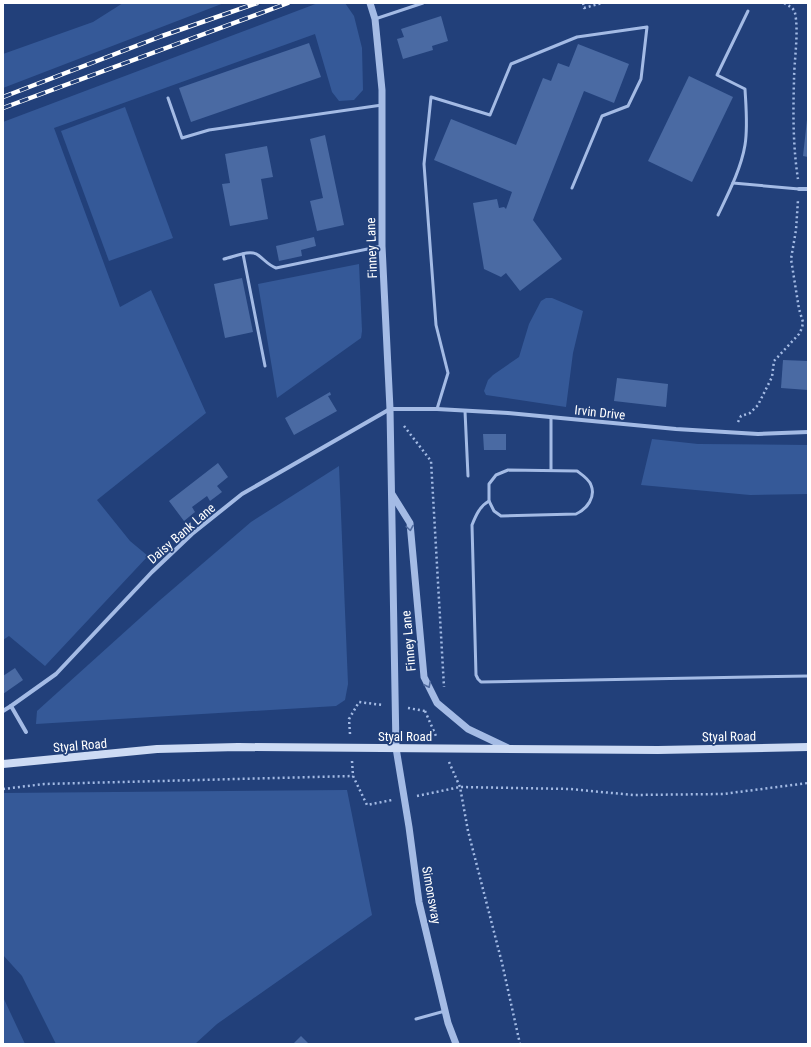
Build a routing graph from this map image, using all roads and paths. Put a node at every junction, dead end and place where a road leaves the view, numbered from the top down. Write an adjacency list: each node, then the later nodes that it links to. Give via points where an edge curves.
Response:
1 (370, 3): 7 (street, Finney Lane)
2 (423, 3): 7 (lane)
3 (583, 3): 4 (path, via 584,8)
4 (602, 3)
5 (784, 3): 12 (path, via 791,6 796,23 794,151)
6 (748, 11): 10 (lane, via 717,75 745,89 745,145)
7 (375, 19): 9 (street, Finney Lane)
8 (168, 98): 9 (lane, via 182,138 209,130)
9 (382, 105): 15 (street, Finney Lane)
10 (733, 183): 12 (lane); 14 (lane)
11 (572, 188): 19 (lane, via 602,116 628,106 641,79 647,27 577,37 511,64 490,115 431,97 424,164 436,325 448,373)
12 (799, 189): 13 (street); 23 (path, via 791,258 802,328 774,362 772,377 758,405 750,414 741,416)
13 (808, 189)
14 (718, 215)
15 (382, 246): 16 (lane, via 276,268 255,253); 20 (street, Finney Lane)
16 (243, 254): 17 (lane); 18 (lane)
17 (224, 259)
18 (265, 366)
19 (437, 408): 20 (street, Irvin Drive); 21 (street, Irvin Drive)
20 (390, 409): 27 (street, Finney Lane); 30 (path, via 431,461 445,698); 31 (street, Daisy Bank Lane, via 242,494 192,534 152,572 56,674)
21 (465, 411): 22 (street, Irvin Drive); 26 (lane)
22 (551, 417): 24 (street, Irvin Drive, via 758,434); 25 (lane)
23 (738, 423)
24 (808, 432)
25 (551, 470): 28 (lane, via 508,470 496,475 489,484); 28 (lane, via 577,471 590,483 592,494 584,510 576,514 501,516 494,511)
26 (468, 476)
27 (392, 494): 30 (street, Finney Lane, one-way to 30, via 410,523 424,677); 35 (street, Finney Lane)
28 (489, 501): 29 (lane, via 479,510 472,525 476,675 481,682)
29 (808, 676)
30 (437, 703): 36 (path, via 425,711); 37 (street, Finney Lane, via 468,729)
31 (11, 706): 32 (street, Daisy Bank Lane); 33 (street)
32 (3, 711)
33 (26, 732)
34 (808, 747): 37 (main road, Styal Road, via 658,750)
35 (396, 748): 36 (main road, Styal Road); 38 (main road, Styal Road, via 238,747 156,750); 43 (street, Simonsway, via 419,902)
36 (442, 748): 37 (main road, Styal Road); 41 (path)
37 (508, 748)
38 (3, 764)
39 (353, 776): 42 (path, via 44,784)
40 (808, 783): 41 (path, via 723,794 633,795 570,789)
41 (460, 787): 46 (path, via 468,831)
42 (3, 789)
43 (446, 1011): 44 (lane); 45 (street, Simonsway)
44 (416, 1019)
45 (456, 1044)
46 (520, 1044)

